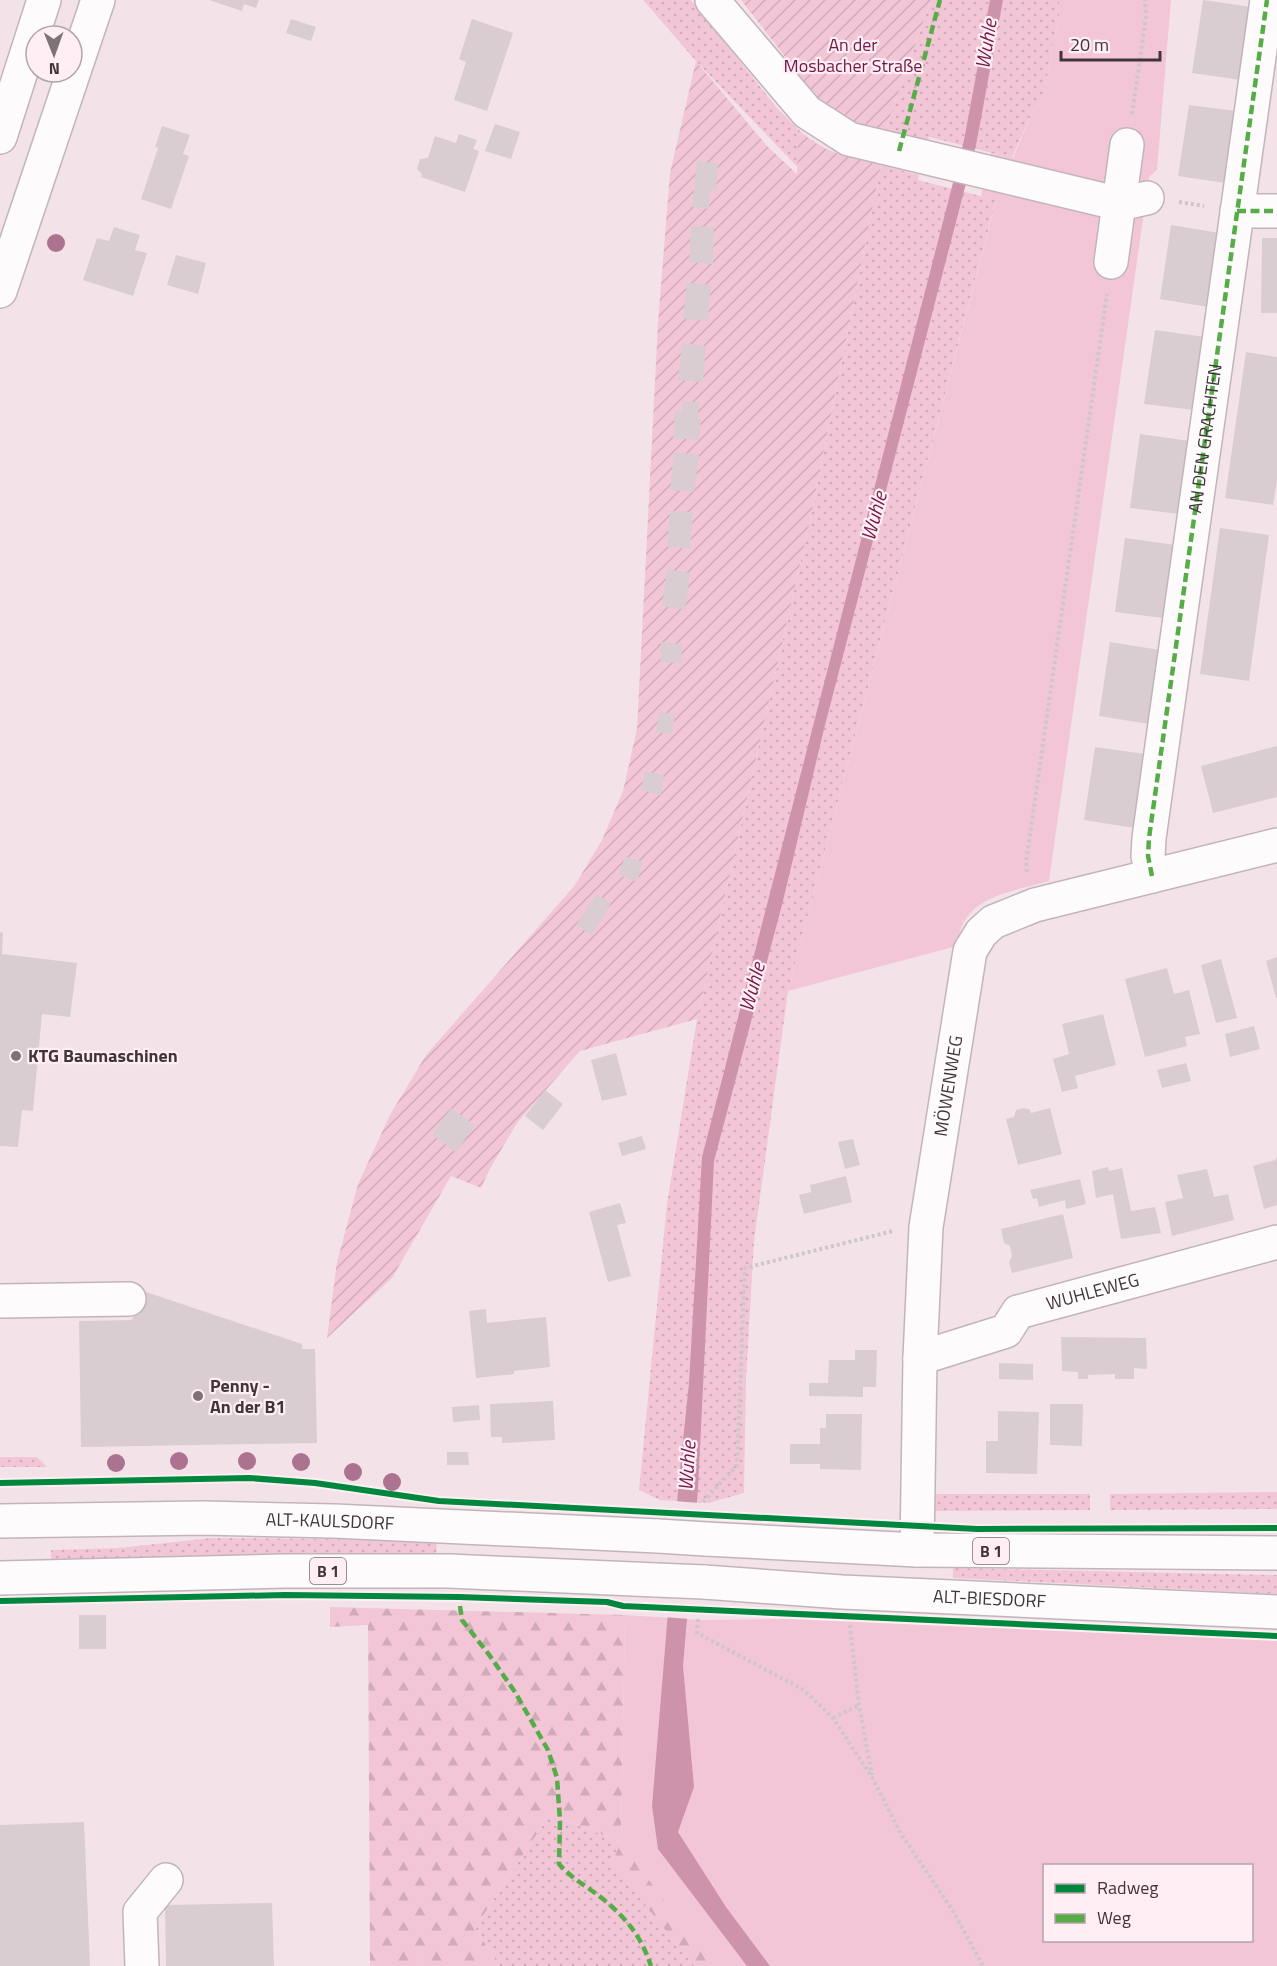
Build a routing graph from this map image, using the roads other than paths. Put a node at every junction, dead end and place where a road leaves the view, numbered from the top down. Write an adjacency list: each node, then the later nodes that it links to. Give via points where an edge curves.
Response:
1 (44, 0): 5 (main road)
2 (98, 0): 11 (main road)
3 (712, 0): 7 (main road, via 807,112 849,139 987,173)
4 (1267, 0): 8 (main road, AN DEN GRACHTEN)
5 (0, 137)
6 (1127, 145): 7 (main road)
7 (1133, 201): 10 (main road)
8 (1238, 211): 9 (main road); 13 (main road, AN DEN GRACHTEN, via 1149,838)
9 (1277, 211)
10 (1111, 262)
11 (0, 293)
12 (1277, 845): 13 (main road, MÖWENWEG)
13 (1152, 876): 17 (main road, MÖWENWEG, via 1035,905 993,922 970,951 926,1227)
14 (1277, 1242): 17 (main road, WUHLEWEG, via 1018,1312 1006,1331)
15 (129, 1299): 16 (main road)
16 (0, 1301)
17 (920, 1358): 19 (main road, MÖWENWEG)
18 (0, 1521): 19 (main road, ALT-KAULSDORF / B 1, bridge, via 334,1521)
19 (917, 1550): 20 (main road, B 1)
20 (1277, 1553)
21 (0, 1578): 22 (main road, ALT-BIESDORF / B 1, bridge, via 449,1571)
22 (1277, 1612)
23 (166, 1880): 24 (main road, via 140,1912)
24 (142, 1966)

